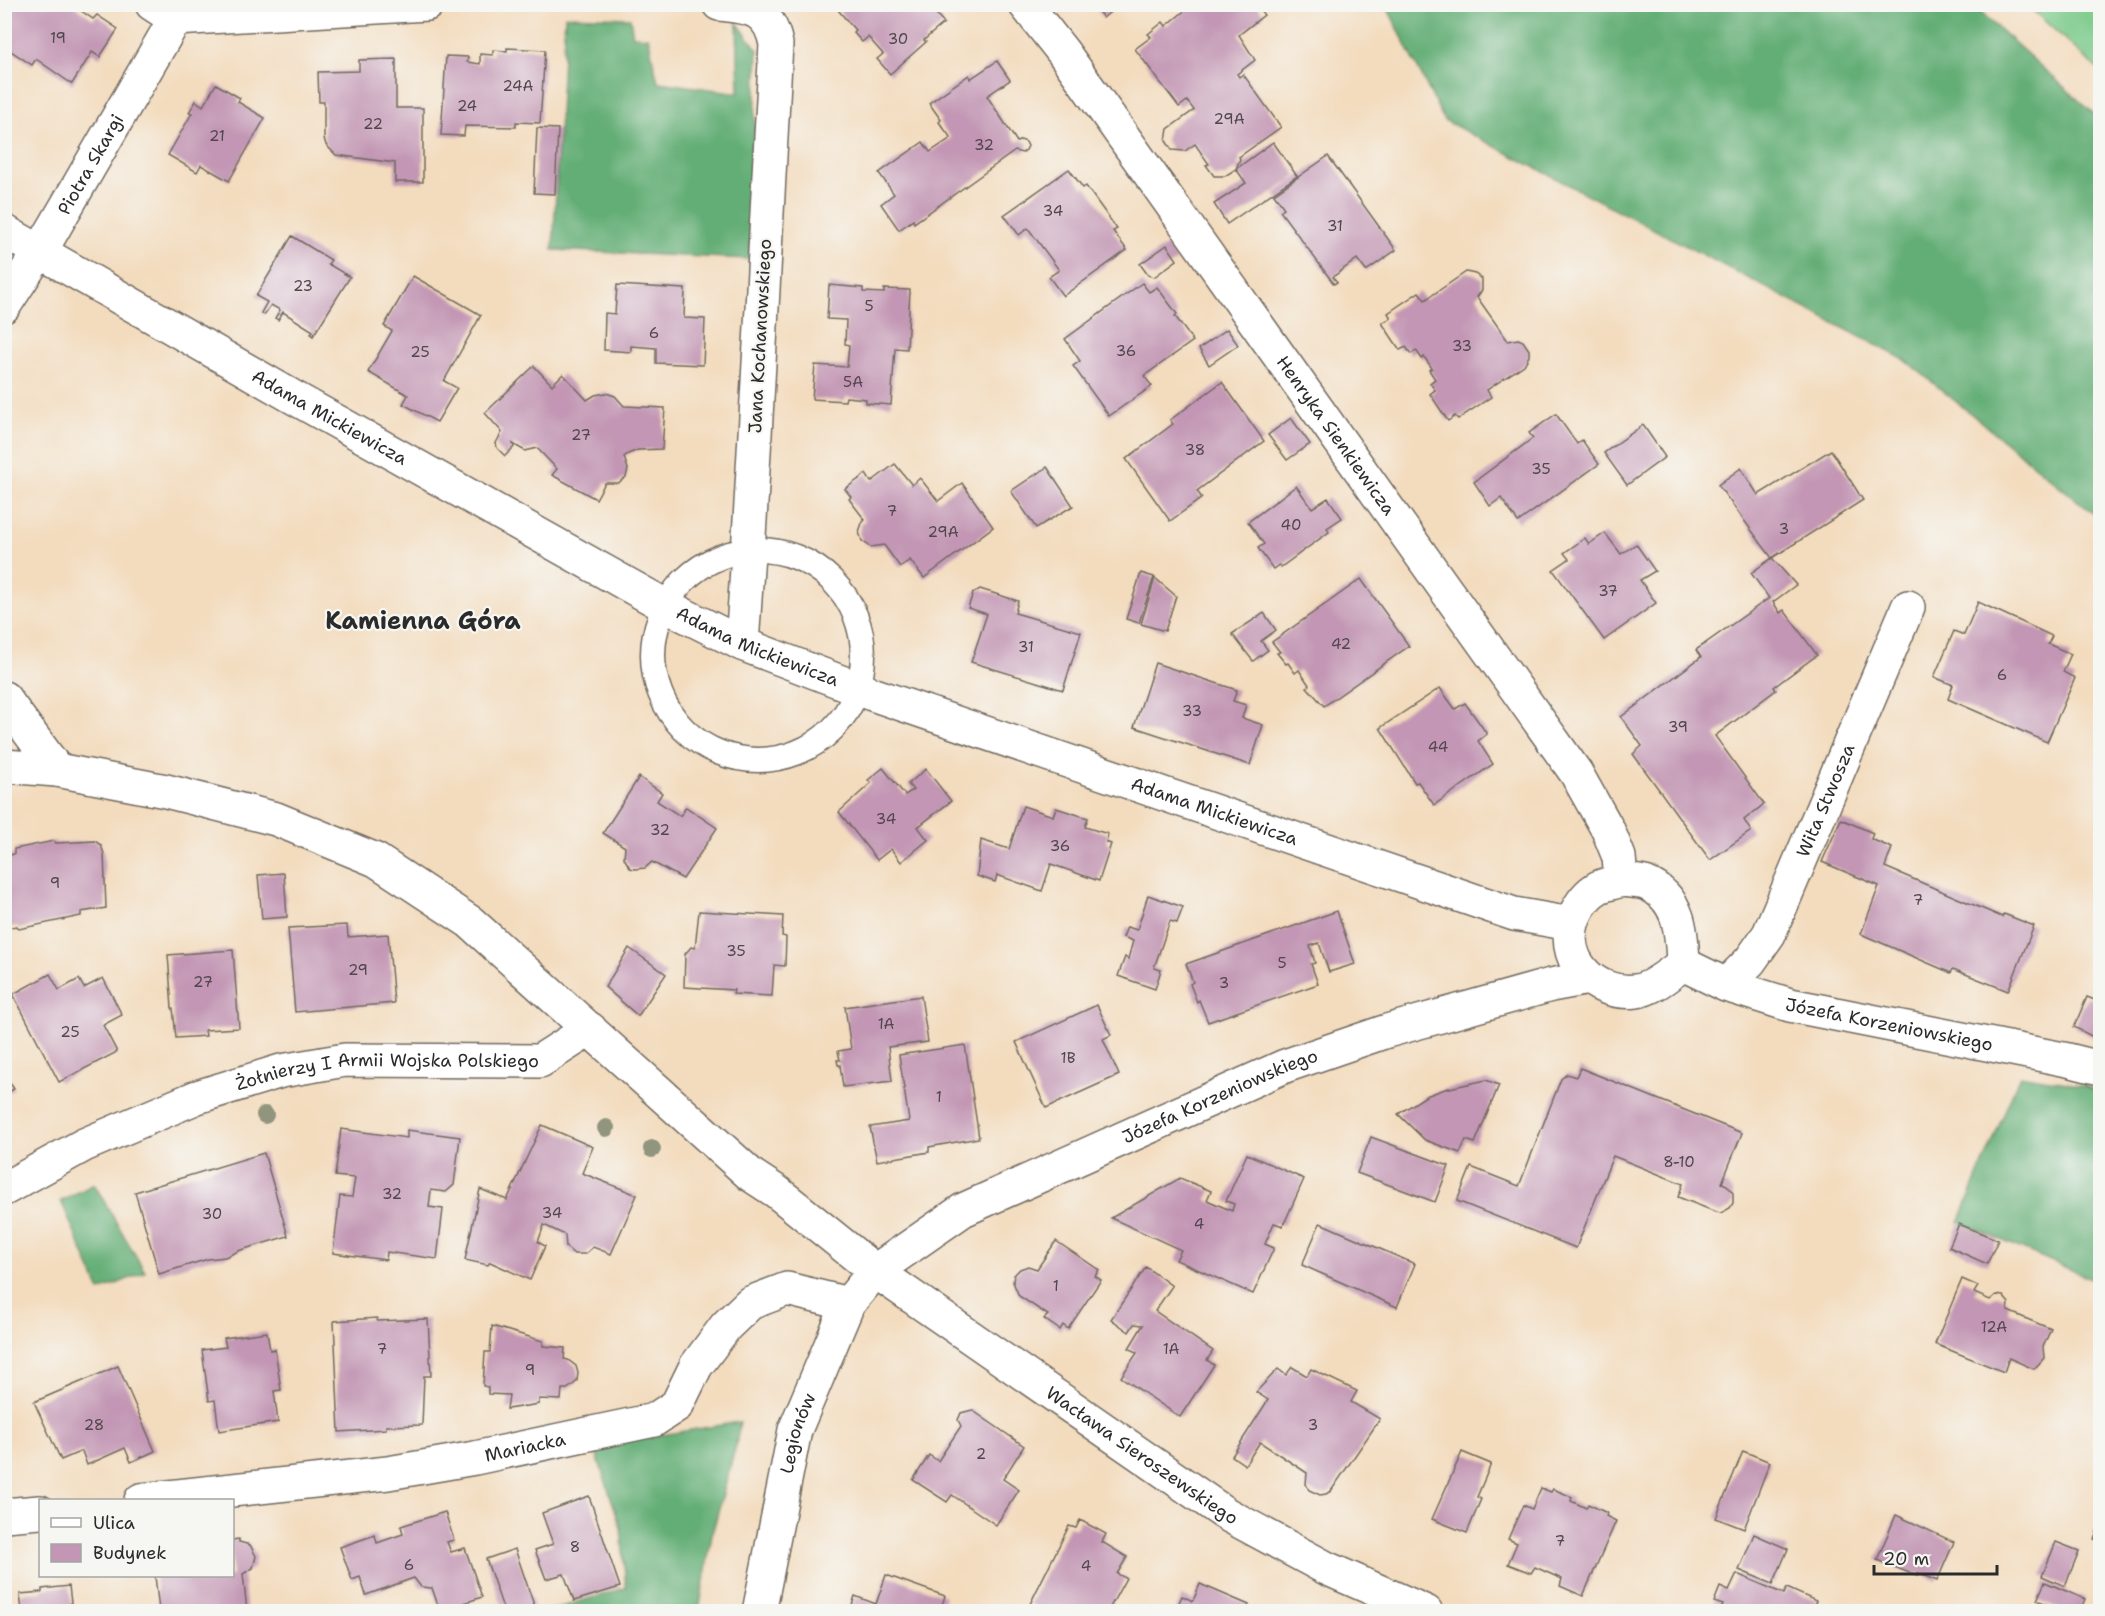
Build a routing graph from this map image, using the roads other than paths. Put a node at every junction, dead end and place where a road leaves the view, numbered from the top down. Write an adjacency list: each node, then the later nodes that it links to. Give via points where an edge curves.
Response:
1 (427, 4): 4 (street)
2 (719, 4): 8 (street, Jana Kochanowskiego, via 759,12 773,29 776,44)
3 (1025, 4): 16 (street, Henryka Sienkiewicza, via 1064,52 1576,773 1608,830 1619,857)
4 (163, 12): 6 (street, Piotra Skargi)
5 (4, 231): 6 (street, Adama Mickiewicza)
6 (40, 252): 7 (street, Piotra Skargi); 9 (street, Adama Mickiewicza)
7 (4, 306)
8 (749, 550): 9 (lane, via 708,561 677,586); 11 (street, Jana Kochanowskiego); 12 (lane, via 790,554 827,575 841,590 860,627 863,648)
9 (664, 605): 11 (street, Adama Mickiewicza); 12 (lane, via 652,647 659,693 670,715 704,747 749,760 790,755 822,739 835,727)
10 (1908, 607): 20 (street, Wita Stwosza, via 1769,934)
11 (742, 644): 12 (street, Adama Mickiewicza)
12 (858, 689): 17 (street, Adama Mickiewicza, via 1514,914)
13 (4, 698): 15 (street)
14 (4, 766): 15 (street)
15 (57, 770): 21 (street, via 166,791 276,819 376,860 470,922)
16 (1621, 880): 17 (street, via 1599,887 1581,903); 18 (street, via 1644,883 1664,895 1677,914)
17 (1571, 924): 19 (street, via 1573,954)
18 (1683, 964): 19 (street, via 1638,991 1612,990); 20 (street, Józefa Korzeniowskiego)
19 (1589, 978): 24 (street, Józefa Korzeniowskiego, via 1398,1028 1285,1066 963,1210)
20 (1726, 985): 22 (street, Józefa Korzeniowskiego, via 1790,1005)
21 (590, 1029): 23 (street, Żołnierzy I Armii Wojska Polskiego, via 540,1061 345,1060 281,1071 197,1097 84,1144); 24 (street, via 751,1175)
22 (2100, 1068)
23 (4, 1189)
24 (874, 1271): 25 (street, Legionów); 30 (street, Wacława Sieroszewskiego, via 1226,1514 1326,1568)
25 (848, 1304): 26 (street, Mariacka, via 787,1289 750,1303 726,1326 696,1366 677,1405 654,1420 388,1473); 29 (street, Legionów, via 795,1430)
26 (150, 1499)
27 (39, 1512): 28 (street)
28 (4, 1515)
29 (759, 1611)
30 (1426, 1611)

